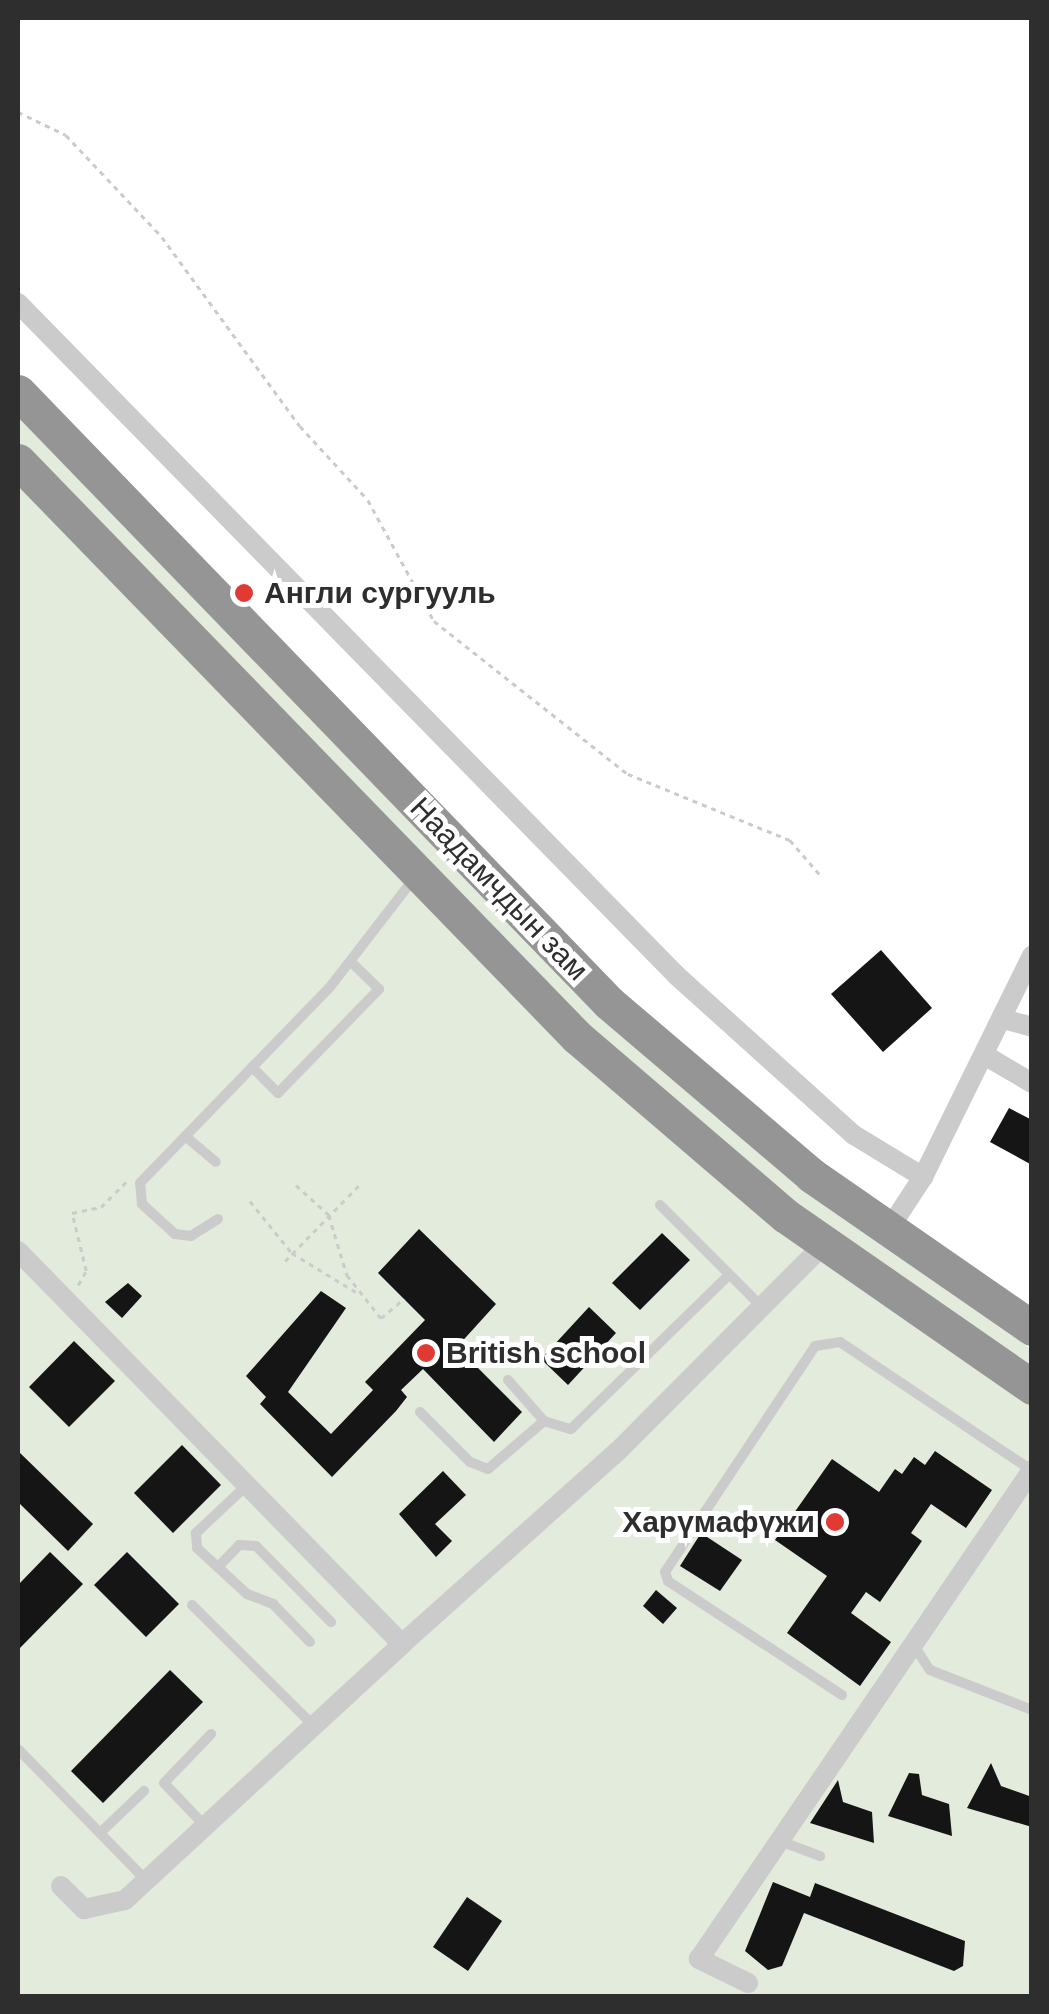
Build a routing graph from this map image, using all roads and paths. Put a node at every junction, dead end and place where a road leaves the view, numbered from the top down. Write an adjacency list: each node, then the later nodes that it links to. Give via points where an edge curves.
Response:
1 (18, 112): 10 (path, via 66,134 162,237 300,426 368,500 434,620 628,774 790,840)
2 (18, 304): 20 (street, via 676,975 854,1136)
3 (18, 392): 5 (highway, Наадамчдын зам)
4 (18, 461): 6 (highway, Наадамчдын зам)
5 (200, 582): 6 (highway, via 191,604); 7 (highway, Наадамчдын зам)
6 (156, 605): 8 (highway, Наадамчдын зам)
7 (328, 714): 8 (highway, via 306,710 290,718); 27 (highway, Наадамчдын зам, via 608,1002)
8 (289, 745): 9 (highway, Наадамчдын зам)
9 (416, 876): 12 (lane); 28 (highway, Наадамчдын зам, via 578,1037)
10 (822, 878)
11 (1032, 955): 13 (street)
12 (350, 962): 16 (lane); 16 (lane, via 379,988 278,1093)
13 (1003, 1019): 14 (street); 15 (street)
14 (1032, 1027)
15 (986, 1056): 17 (street); 20 (street)
16 (252, 1067): 18 (lane)
17 (1032, 1083)
18 (186, 1136): 19 (lane); 26 (lane, via 140,1183 142,1204 175,1234 191,1236)
19 (216, 1162)
20 (924, 1177): 27 (street)
21 (362, 1182): 25 (path)
22 (296, 1185): 25 (path)
23 (250, 1201): 30 (path)
24 (660, 1205): 32 (lane)
25 (328, 1215): 30 (path); 33 (path, via 346,1275)
26 (218, 1219)
27 (887, 1232): 36 (highway, Наадамчдын зам)
28 (824, 1244): 35 (street); 38 (highway, Наадамчдын зам)
29 (18, 1251): 42 (street)
30 (292, 1253): 31 (path); 33 (path, via 344,1290)
31 (285, 1260)
32 (728, 1276): 35 (lane); 40 (lane, via 571,1429)
33 (360, 1292): 34 (path, via 381,1318)
34 (404, 1298)
35 (759, 1304): 48 (street, via 617,1452)
36 (1032, 1328)
37 (508, 1380): 40 (lane)
38 (1032, 1387)
39 (420, 1412): 40 (lane, via 470,1462 488,1468)
40 (544, 1421)
41 (1030, 1469): 46 (street); 49 (lane, via 840,1342 815,1346 665,1572 668,1581)
42 (251, 1482): 43 (lane, via 196,1533 201,1556); 48 (street)
43 (219, 1566): 45 (lane, via 239,1545 256,1546); 47 (lane)
44 (192, 1605): 51 (lane)
45 (331, 1622)
46 (910, 1639): 50 (lane, via 930,1670); 57 (street)
47 (310, 1642)
48 (402, 1644): 51 (street)
49 (842, 1695)
50 (1032, 1710)
51 (314, 1726): 55 (street)
52 (211, 1734): 55 (lane, via 164,1783)
53 (18, 1749): 56 (lane)
54 (144, 1791): 56 (lane)
55 (206, 1826): 59 (street)
56 (100, 1834): 59 (lane)
57 (778, 1840): 58 (lane); 61 (street, via 700,1959)
58 (820, 1856)
59 (148, 1882): 60 (street, via 125,1900 84,1909)
60 (61, 1886)
61 (748, 1983)

